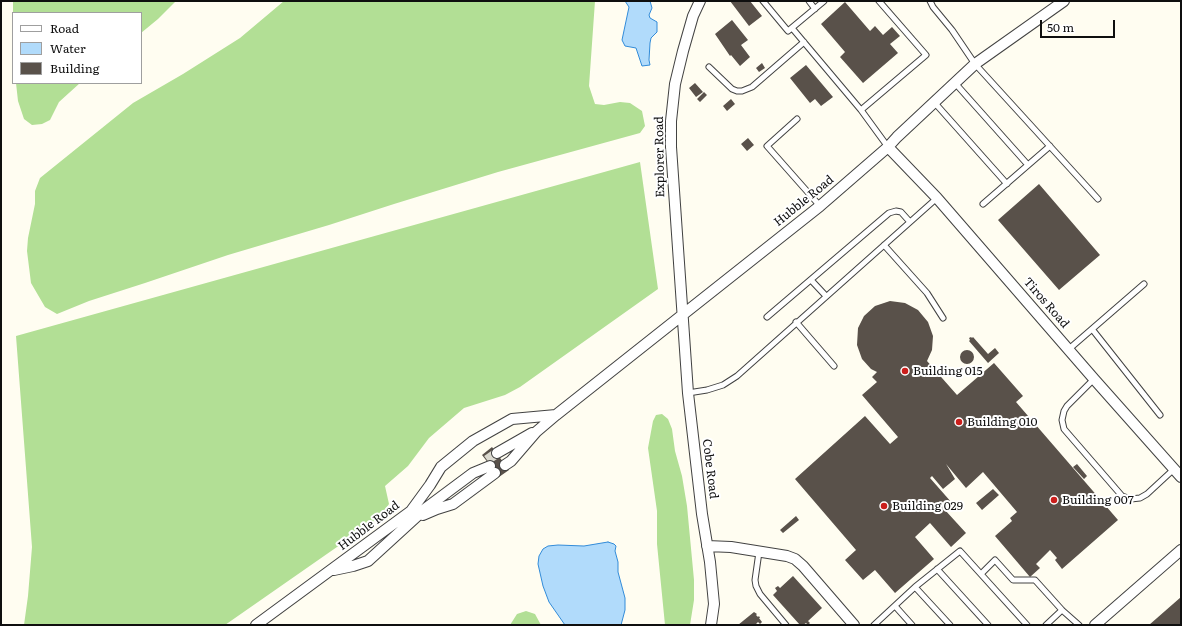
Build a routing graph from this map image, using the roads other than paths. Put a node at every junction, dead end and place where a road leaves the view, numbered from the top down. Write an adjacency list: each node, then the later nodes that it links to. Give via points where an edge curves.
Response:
1 (700, 1): 30 (street, Explorer Road, via 682,51 671,121 672,184)
2 (764, 1): 9 (lane, via 788,31)
3 (809, 1): 8 (lane)
4 (824, 1): 8 (lane)
5 (879, 1): 15 (lane, via 926,56)
6 (930, 1): 11 (lane)
7 (1064, 1): 11 (street, Hubble Road)
8 (815, 9): 9 (lane)
9 (792, 28): 10 (lane)
10 (804, 42): 12 (lane, via 752,87 742,91 732,89); 15 (lane)
11 (976, 64): 13 (street, Hubble Road); 17 (lane)
12 (710, 67)
13 (955, 83): 14 (street, Hubble Road); 19 (lane)
14 (934, 102): 18 (street, Hubble Road); 20 (lane)
15 (861, 110): 18 (lane)
16 (797, 119): 24 (lane, via 767,146)
17 (1050, 146): 19 (lane); 22 (lane)
18 (888, 148): 21 (street, Tiros Road); 24 (street, Hubble Road)
19 (1028, 165): 20 (lane)
20 (1007, 184): 23 (lane)
21 (937, 198): 25 (lane); 35 (street, Tiros Road)
22 (1098, 199)
23 (983, 204)
24 (820, 206): 30 (street, Hubble Road)
25 (910, 222): 26 (lane); 27 (lane, via 901,212 889,213)
26 (884, 245): 29 (lane); 32 (lane, via 927,294)
27 (811, 280): 29 (lane); 31 (lane)
28 (1144, 284): 34 (lane)
29 (826, 296): 33 (lane)
30 (682, 316): 38 (street, Cobe Road); 39 (street, Hubble Road)
31 (767, 318)
32 (943, 318)
33 (796, 322): 36 (lane); 38 (lane, via 737,376 723,385)
34 (1092, 329): 35 (lane); 40 (lane)
35 (1069, 349): 37 (street, Tiros Road)
36 (834, 366)
37 (1094, 379): 42 (street, Tiros Road); 42 (lane, via 1067,406 1062,420 1064,429 1122,496 1140,498)
38 (688, 392): 45 (street, Cobe Road)
39 (556, 415): 41 (street, Hubble Road); 49 (street, Hubble Road, via 512,419 473,441 441,467 411,511)
40 (1160, 415)
41 (536, 432): 41 (street, Hubble Road, via 511,460 501,458 522,438)
42 (1174, 469): 43 (street, Tiros Road)
43 (1181, 477)
44 (414, 520): 44 (street, Hubble Road, via 473,472 491,466 453,504); 49 (street, Hubble Road, via 368,560)
45 (707, 546): 47 (street); 55 (street, Cobe Road, via 714,604)
46 (1181, 550): 65 (street)
47 (759, 552): 56 (lane, via 756,586); 57 (street, via 795,559)
48 (937, 569): 50 (lane, via 960,551); 51 (lane); 61 (lane)
49 (330, 570): 54 (street, Hubble Road)
50 (980, 574): 53 (lane, via 995,560 1013,580 1034,580); 62 (lane)
51 (915, 587): 52 (lane); 60 (lane)
52 (895, 606): 58 (lane); 59 (lane)
53 (1062, 610): 63 (lane); 64 (lane)
54 (256, 625)
55 (711, 625)
56 (786, 625)
57 (854, 625)
58 (874, 625)
59 (912, 625)
60 (950, 625)
61 (988, 625)
62 (1026, 625)
63 (1046, 625)
64 (1079, 625)
65 (1095, 625)

